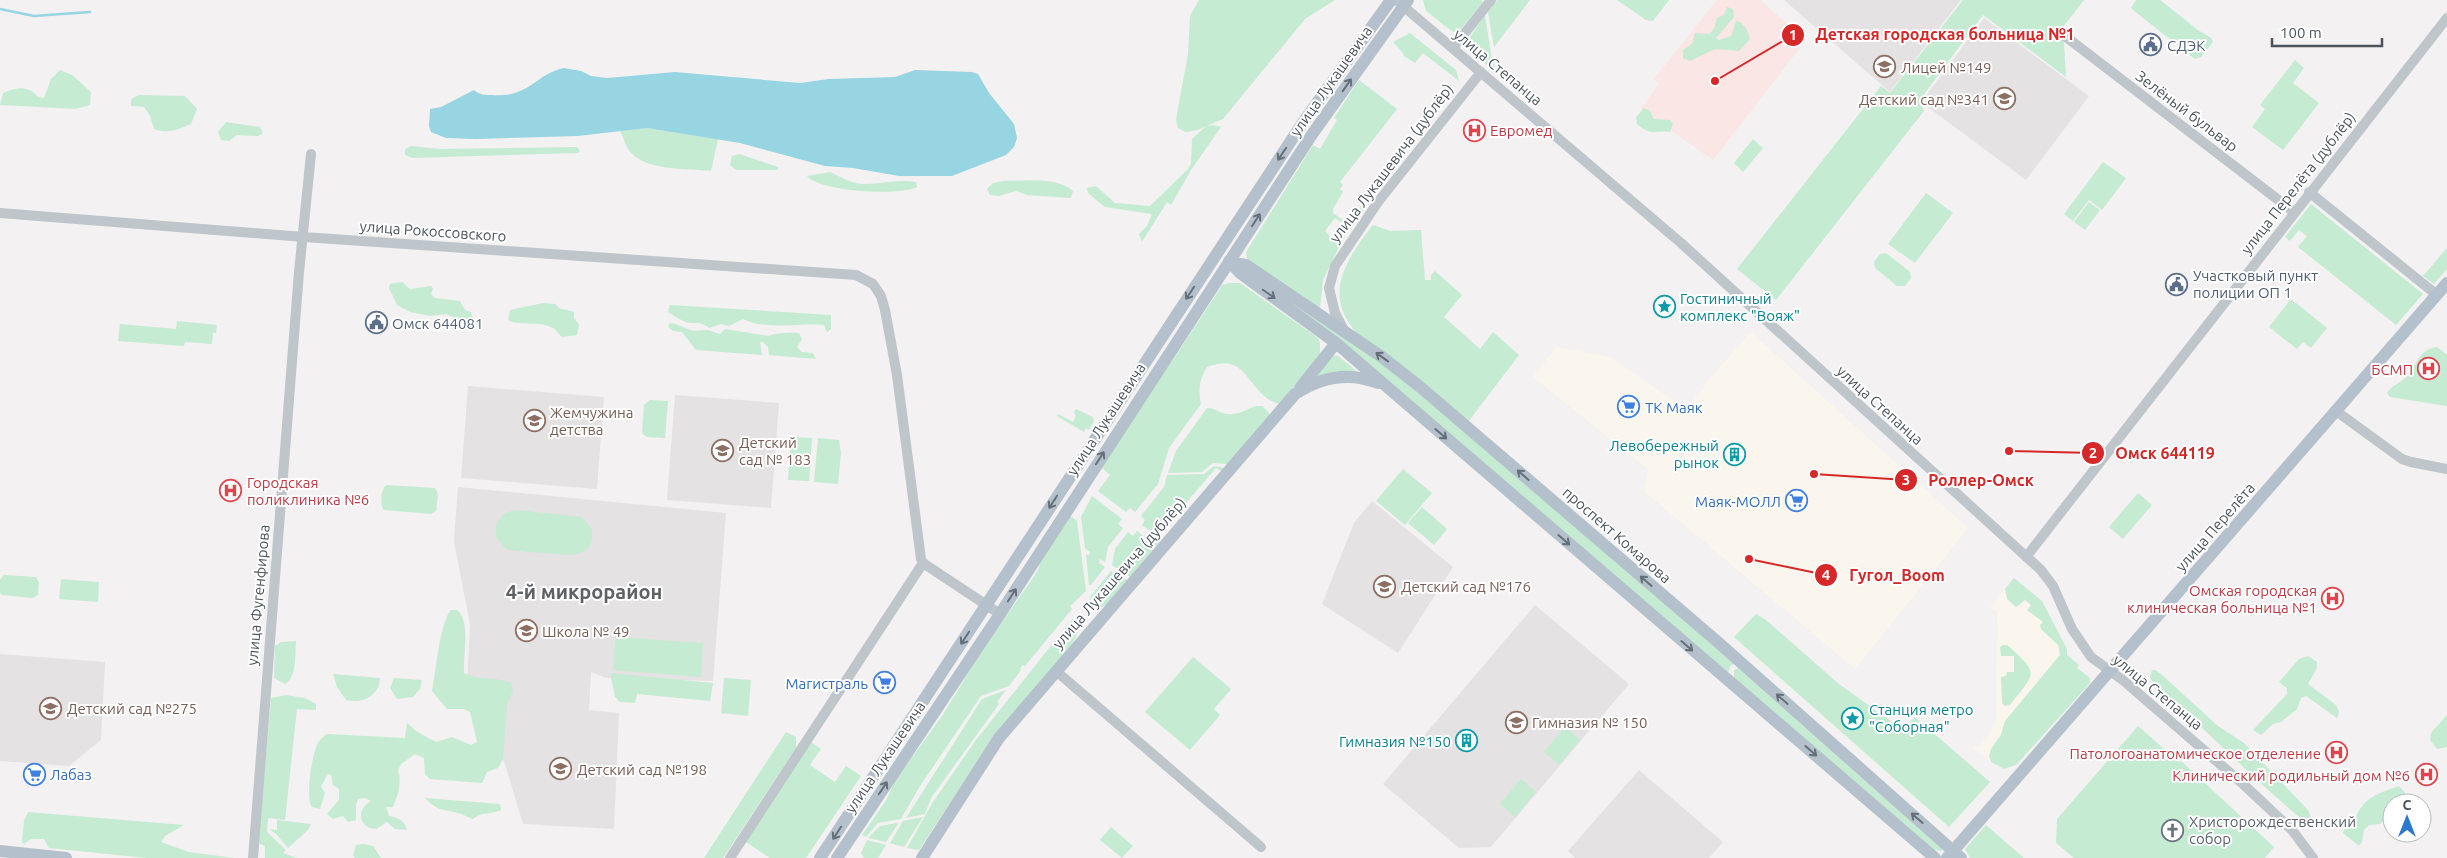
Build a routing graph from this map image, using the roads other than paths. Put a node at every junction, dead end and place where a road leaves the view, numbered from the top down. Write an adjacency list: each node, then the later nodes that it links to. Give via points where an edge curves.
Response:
1 (1391, 0): 13 (main road, улица Лукашевича, one-way to 13, via 1302,124)
2 (1491, 0): 6 (street)
3 (1403, 2): 6 (street, улица Степанца); 14 (main road, улица Лукашевича, one-way to 3, via 1313,133)
4 (2447, 18): 9 (street, улица Перелёта (дублёр))
5 (2061, 34): 10 (street, Зелёный бульвар)
6 (1454, 48): 7 (street, улица Степанца)
7 (1481, 72): 17 (street, улица Лукашевича (дублёр), via 1349,243 1330,277); 27 (street, улица Степанца, via 1681,243)
8 (311, 154): 12 (street, улица Фугенфирова)
9 (2309, 192): 10 (street, улица Перелёта (дублёр)); 16 (street)
10 (2294, 212): 27 (street, улица Перелёта (дублёр))
11 (0, 213): 12 (street, улица Рокоссовского)
12 (304, 237): 28 (street, улица Рокоссовского, via 864,278 877,290 885,310); 41 (street, улица Фугенфирова, via 299,266)
13 (1217, 252): 14 (main road, проспект Комарова); 30 (main road, улица Лукашевича, one-way to 30)
14 (1231, 262): 18 (main road, проспект Комарова, via 1246,265); 20 (main road, проспект Комарова, one-way to 20, via 1240,273); 31 (main road, улица Лукашевича, one-way to 14)
15 (2447, 284): 16 (main road, улица Перелёта)
16 (2437, 295): 25 (main road, улица Перелёта)
17 (1331, 300): 18 (street, via 1328,311); 19 (street, улица Лукашевича (дублёр))
18 (1319, 316): 19 (main road, проспект Комарова)
19 (1346, 333): 22 (main road, проспект Комарова, one-way to 19)
20 (1336, 343): 21 (main road, проспект Комарова); 23 (main road)
21 (1385, 386): 23 (main road, улица Лукашевича (дублёр), via 1367,379 1339,377 1311,384); 24 (main road, проспект Комарова)
22 (1419, 386): 24 (main road, via 1408,388 1403,397); 29 (main road, проспект Комарова, one-way to 22)
23 (1295, 394): 34 (main road, улица Лукашевича (дублёр))
24 (1404, 403): 32 (main road, проспект Комарова, one-way to 32)
25 (2336, 411): 26 (street, via 2402,458); 35 (main road, улица Перелёта)
26 (2447, 469)
27 (2026, 557): 35 (street, улица Степанца, via 2053,586 2082,646)
28 (923, 563): 30 (street); 42 (street)
29 (1666, 598): 32 (main road, via 1664,607); 33 (main road, проспект Комарова)
30 (986, 605): 31 (street); 43 (main road, улица Лукашевича, one-way to 43)
31 (1000, 614): 44 (main road, улица Лукашевича, one-way to 31)
32 (1650, 614): 36 (main road, проспект Комарова, one-way to 36)
33 (1742, 664): 36 (main road, via 1731,671); 39 (main road, проспект Комарова, one-way to 33)
34 (1056, 671): 37 (street); 45 (main road, улица Лукашевича (дублёр), via 994,745)
35 (2110, 672): 39 (main road, улица Перелёта); 47 (street, улица Степанца, via 2243,784 2292,830)
36 (1728, 681): 46 (main road, проспект Комарова, one-way to 46)
37 (1261, 847)
38 (0, 851): 40 (main road)
39 (1954, 856)
40 (66, 858)
41 (253, 858)
42 (730, 858)
43 (820, 858)
44 (837, 858)
45 (922, 858)
46 (1935, 858)
47 (2313, 858)

